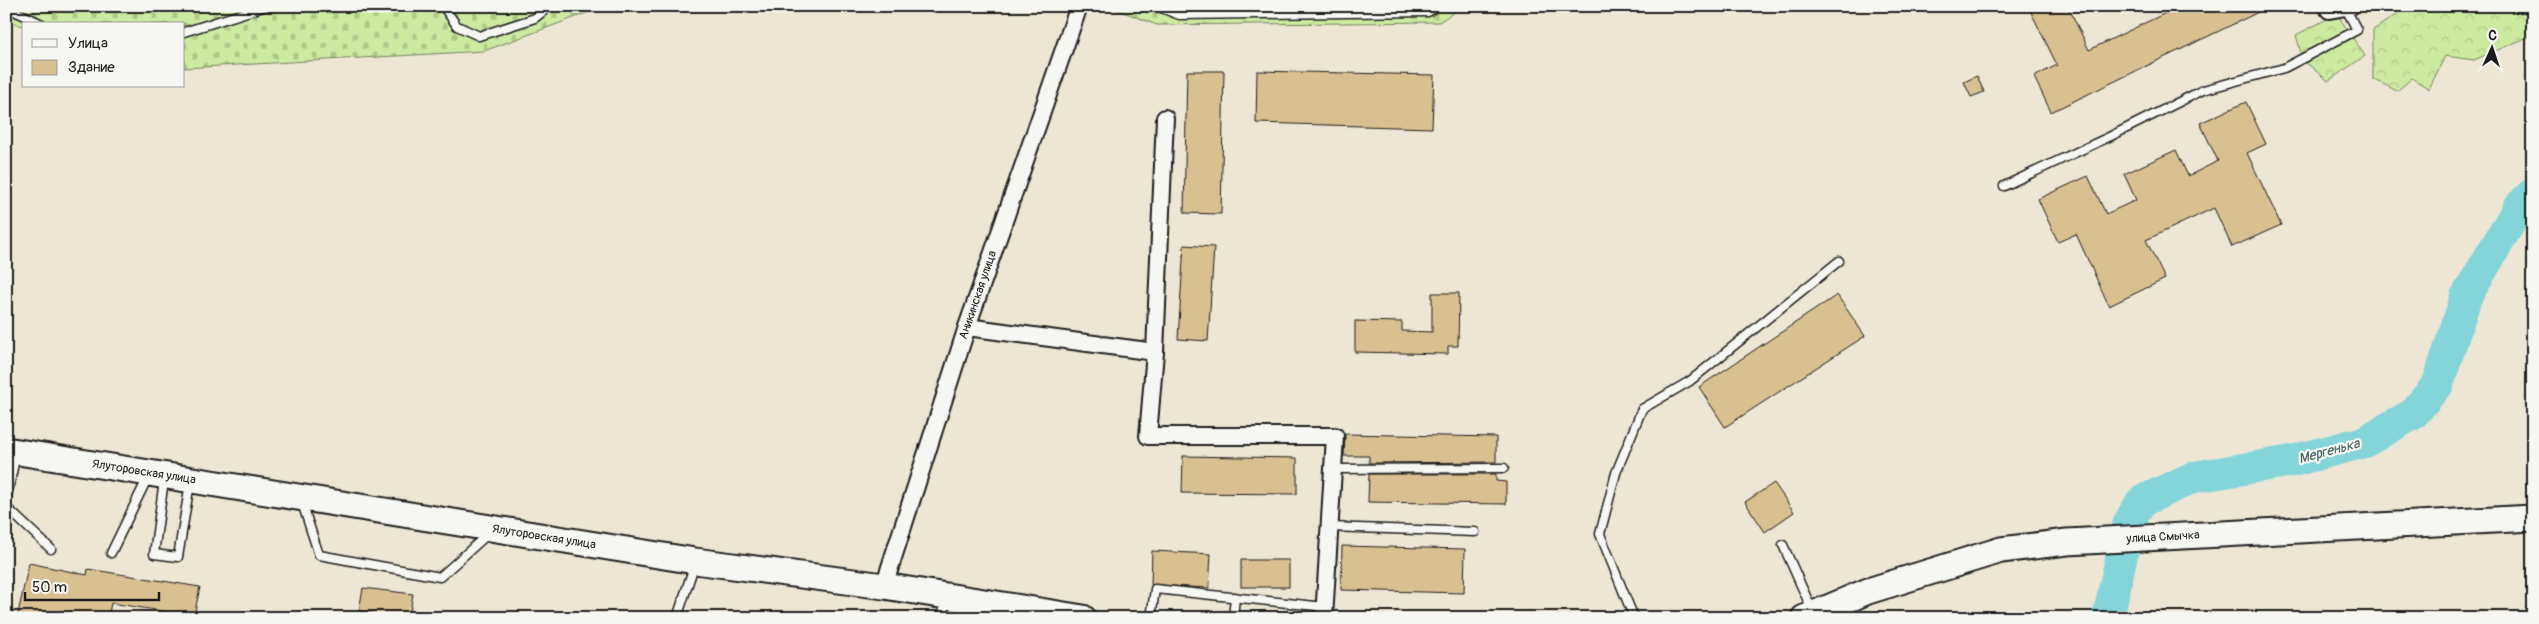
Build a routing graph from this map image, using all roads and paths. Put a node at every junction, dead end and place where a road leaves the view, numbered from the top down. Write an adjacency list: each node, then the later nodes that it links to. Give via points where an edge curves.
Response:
1 (266, 6): 10 (lane)
2 (443, 6): 3 (lane, via 457,26 478,36 535,18)
3 (550, 6)
4 (1079, 6): 16 (street, Аникинская улица)
5 (1156, 6): 6 (lane, via 1180,15 1428,12)
6 (1437, 6)
7 (6, 7): 11 (lane)
8 (2348, 7): 9 (street); 14 (lane, via 2357,30 2292,64 2203,90)
9 (2328, 8)
10 (248, 9): 12 (lane)
11 (38, 22)
12 (185, 32)
13 (1165, 118): 17 (street)
14 (2004, 186)
15 (1838, 261): 42 (lane, via 1690,381 1642,409 1616,473 1600,534)
16 (967, 327): 17 (street); 33 (street, Аникинская улица)
17 (1155, 352): 20 (street, via 1148,436 1335,436)
18 (11, 451): 21 (main road, Ялуторовская улица); 24 (lane)
19 (1504, 468): 20 (lane)
20 (1333, 469): 26 (street)
21 (157, 474): 22 (main road, Ялуторовская улица); 22 (lane, via 154,554 178,557); 31 (lane)
22 (191, 479): 23 (main road, Ялуторовская улица)
23 (300, 496): 27 (main road, Ялуторовская улица); 27 (lane, via 319,555 440,577)
24 (8, 502): 30 (lane)
25 (2533, 518): 37 (main road, улица Смычка, via 2165,536 2001,550 1868,591)
26 (1329, 527): 28 (lane); 36 (street)
27 (494, 528): 32 (main road, Ялуторовская улица)
28 (1475, 532)
29 (1783, 545): 37 (lane)
30 (51, 549)
31 (111, 553)
32 (695, 561): 33 (main road, Ялуторовская улица); 38 (lane)
33 (884, 586): 35 (main road, Ялуторовская улица)
34 (1235, 597): 36 (lane); 40 (lane, via 1155,589); 41 (lane)
35 (944, 607): 39 (main road, Ялуторовская улица)
36 (1324, 612)
37 (1809, 616)
38 (677, 618)
39 (1083, 618)
40 (1152, 618)
41 (1233, 618)
42 (1634, 618)

